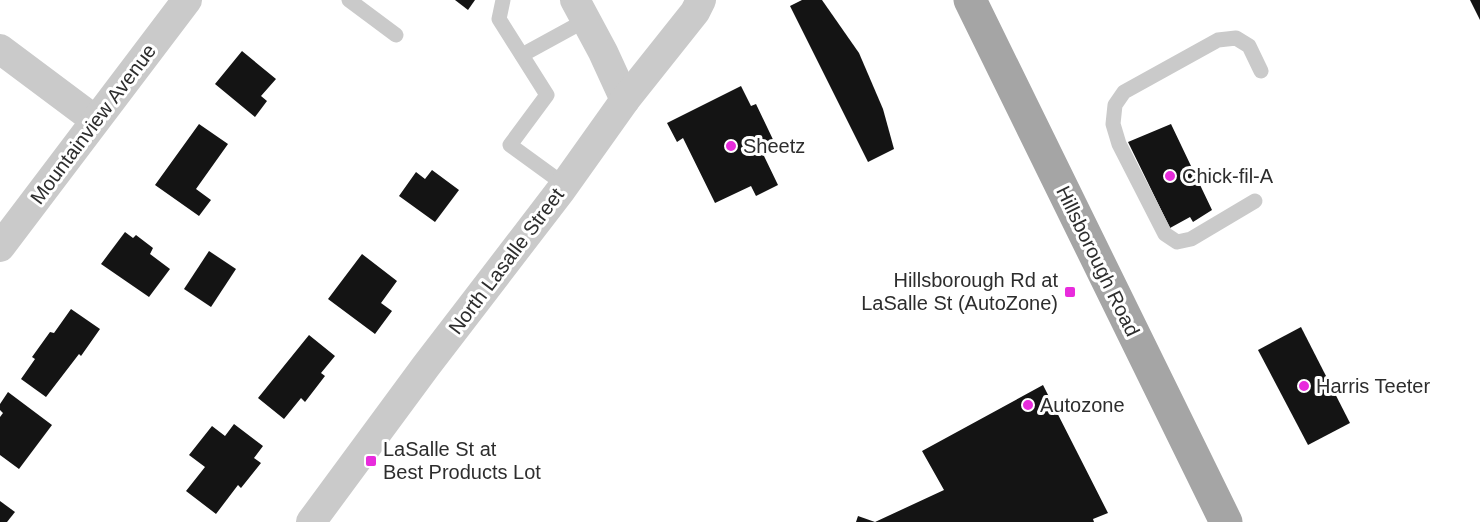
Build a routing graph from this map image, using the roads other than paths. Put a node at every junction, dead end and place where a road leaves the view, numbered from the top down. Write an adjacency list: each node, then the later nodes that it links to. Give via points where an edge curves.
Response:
1 (187, 0): 12 (street, Mountainview Avenue)
2 (349, 0): 7 (lane)
3 (502, 0): 9 (lane, via 499,19)
4 (701, 0): 11 (street, North Lasalle Street)
5 (970, 0): 17 (main road, Hillsborough Road)
6 (580, 10): 9 (lane); 11 (street)
7 (396, 36)
8 (0, 50): 12 (street)
9 (522, 55): 13 (lane, via 547,95 510,145)
10 (1261, 71): 14 (lane, via 1249,46 1236,38 1218,40 1124,92 1115,105 1113,124 1119,144 1165,234 1178,242 1191,239)
11 (626, 100): 13 (street, North Lasalle Street)
12 (95, 120): 15 (street, Mountainview Avenue)
13 (565, 185): 16 (street, North Lasalle Street)
14 (1255, 201)
15 (0, 247)
16 (311, 522)
17 (1226, 522)

